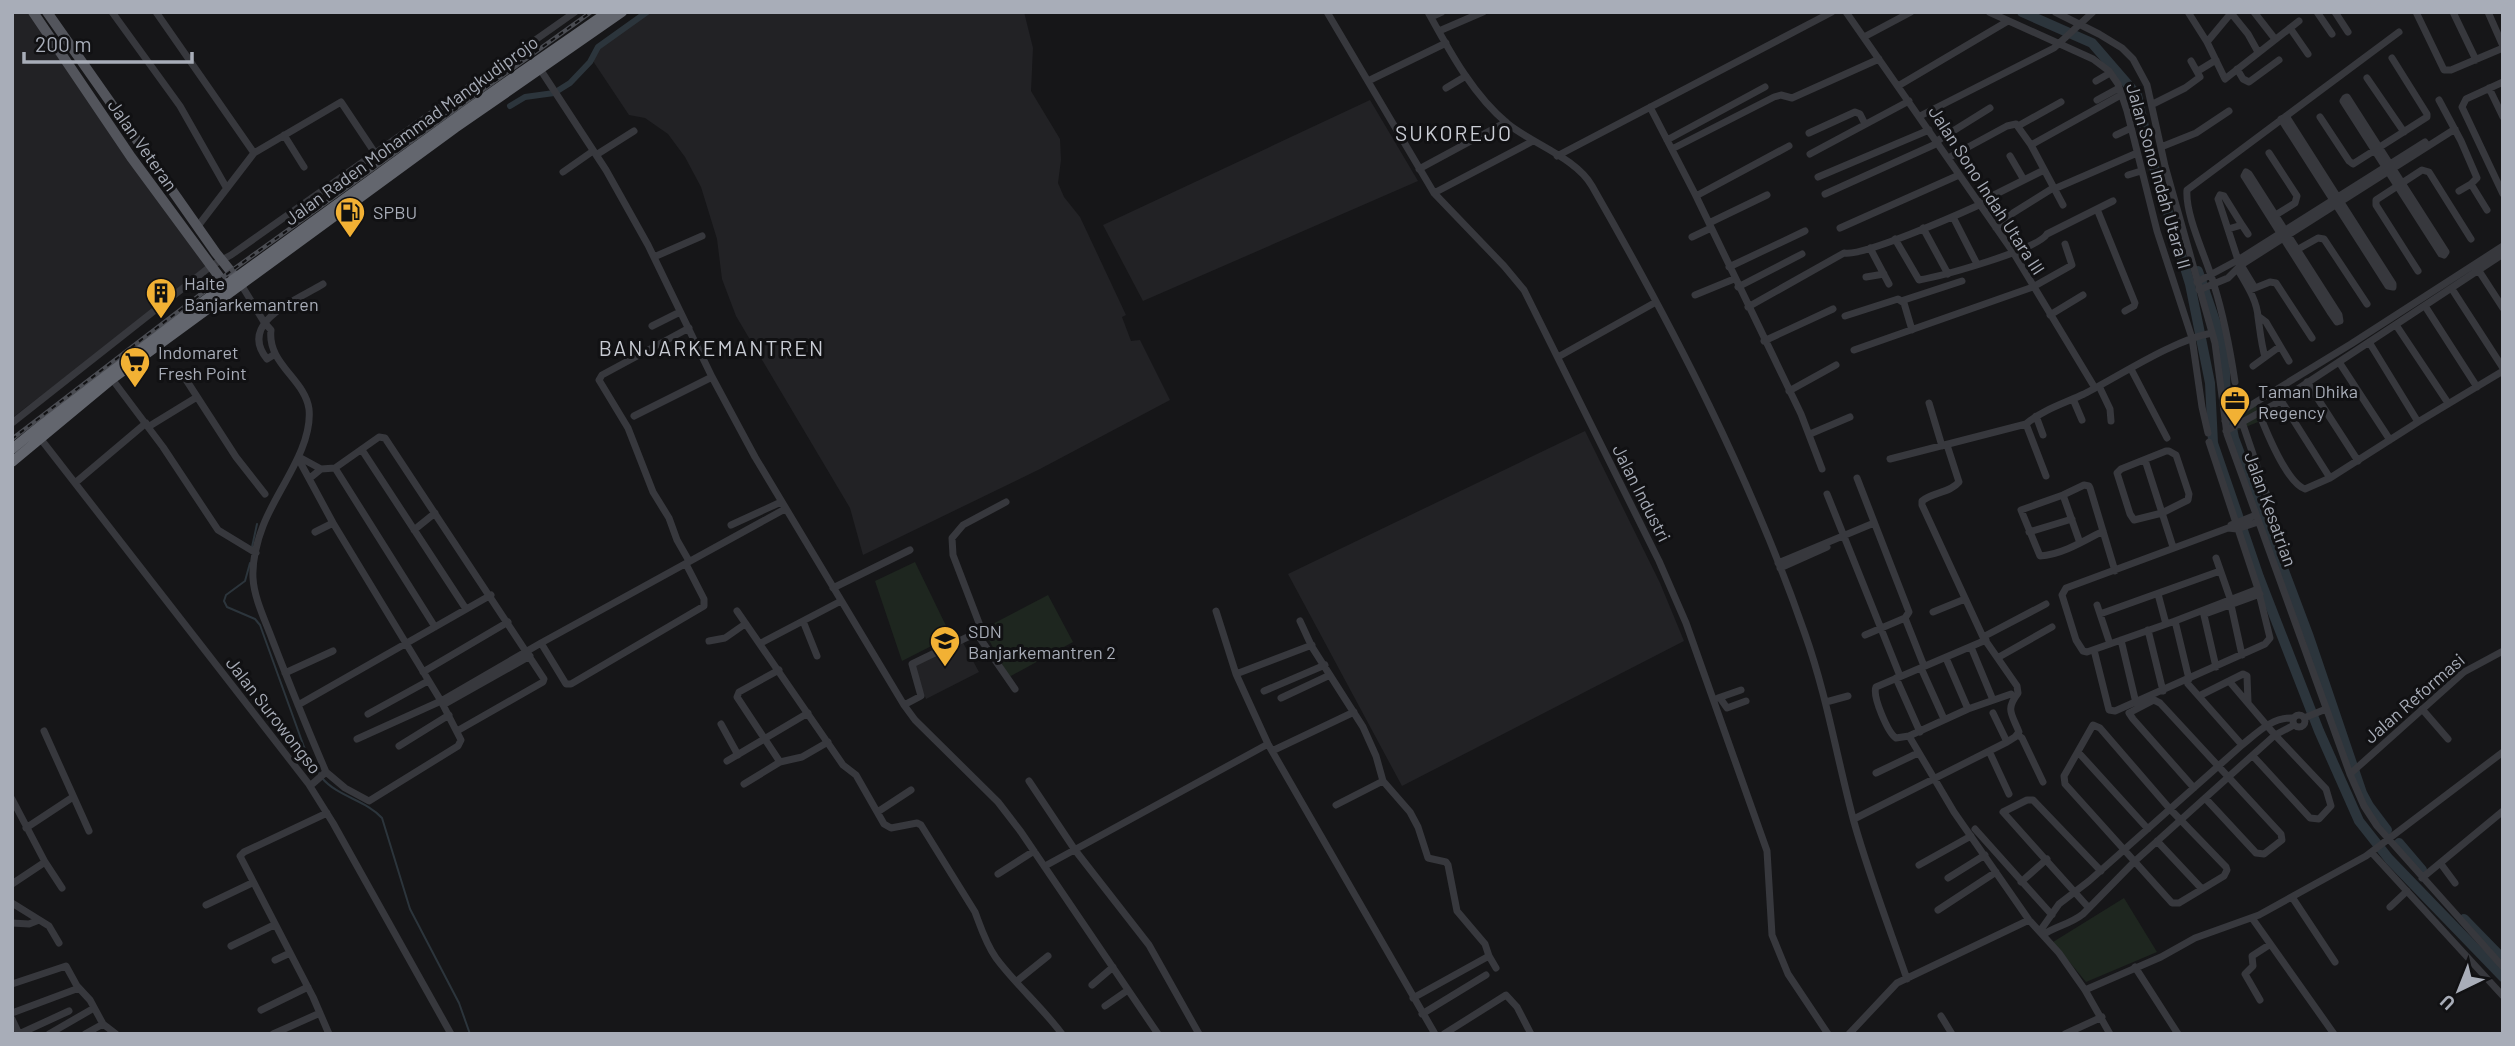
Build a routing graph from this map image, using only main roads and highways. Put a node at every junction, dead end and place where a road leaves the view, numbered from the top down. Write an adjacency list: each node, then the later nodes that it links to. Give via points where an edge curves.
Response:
1 (33, 12): 6 (main road, Jalan Veteran)
2 (47, 12): 5 (main road, Jalan Veteran)
3 (608, 12): 7 (highway, Jalan Raden Mohammad Mangkudiprojo, via 471,107)
4 (622, 12): 7 (highway, Jalan Raden Mohammad Mangkudiprojo)
5 (144, 149): 6 (main road); 7 (main road, Jalan Veteran)
6 (131, 157): 8 (main road, Jalan Veteran)
7 (239, 282): 8 (highway)
8 (229, 289): 9 (highway, via 106,373); 10 (highway)
9 (12, 449)
10 (12, 462)

